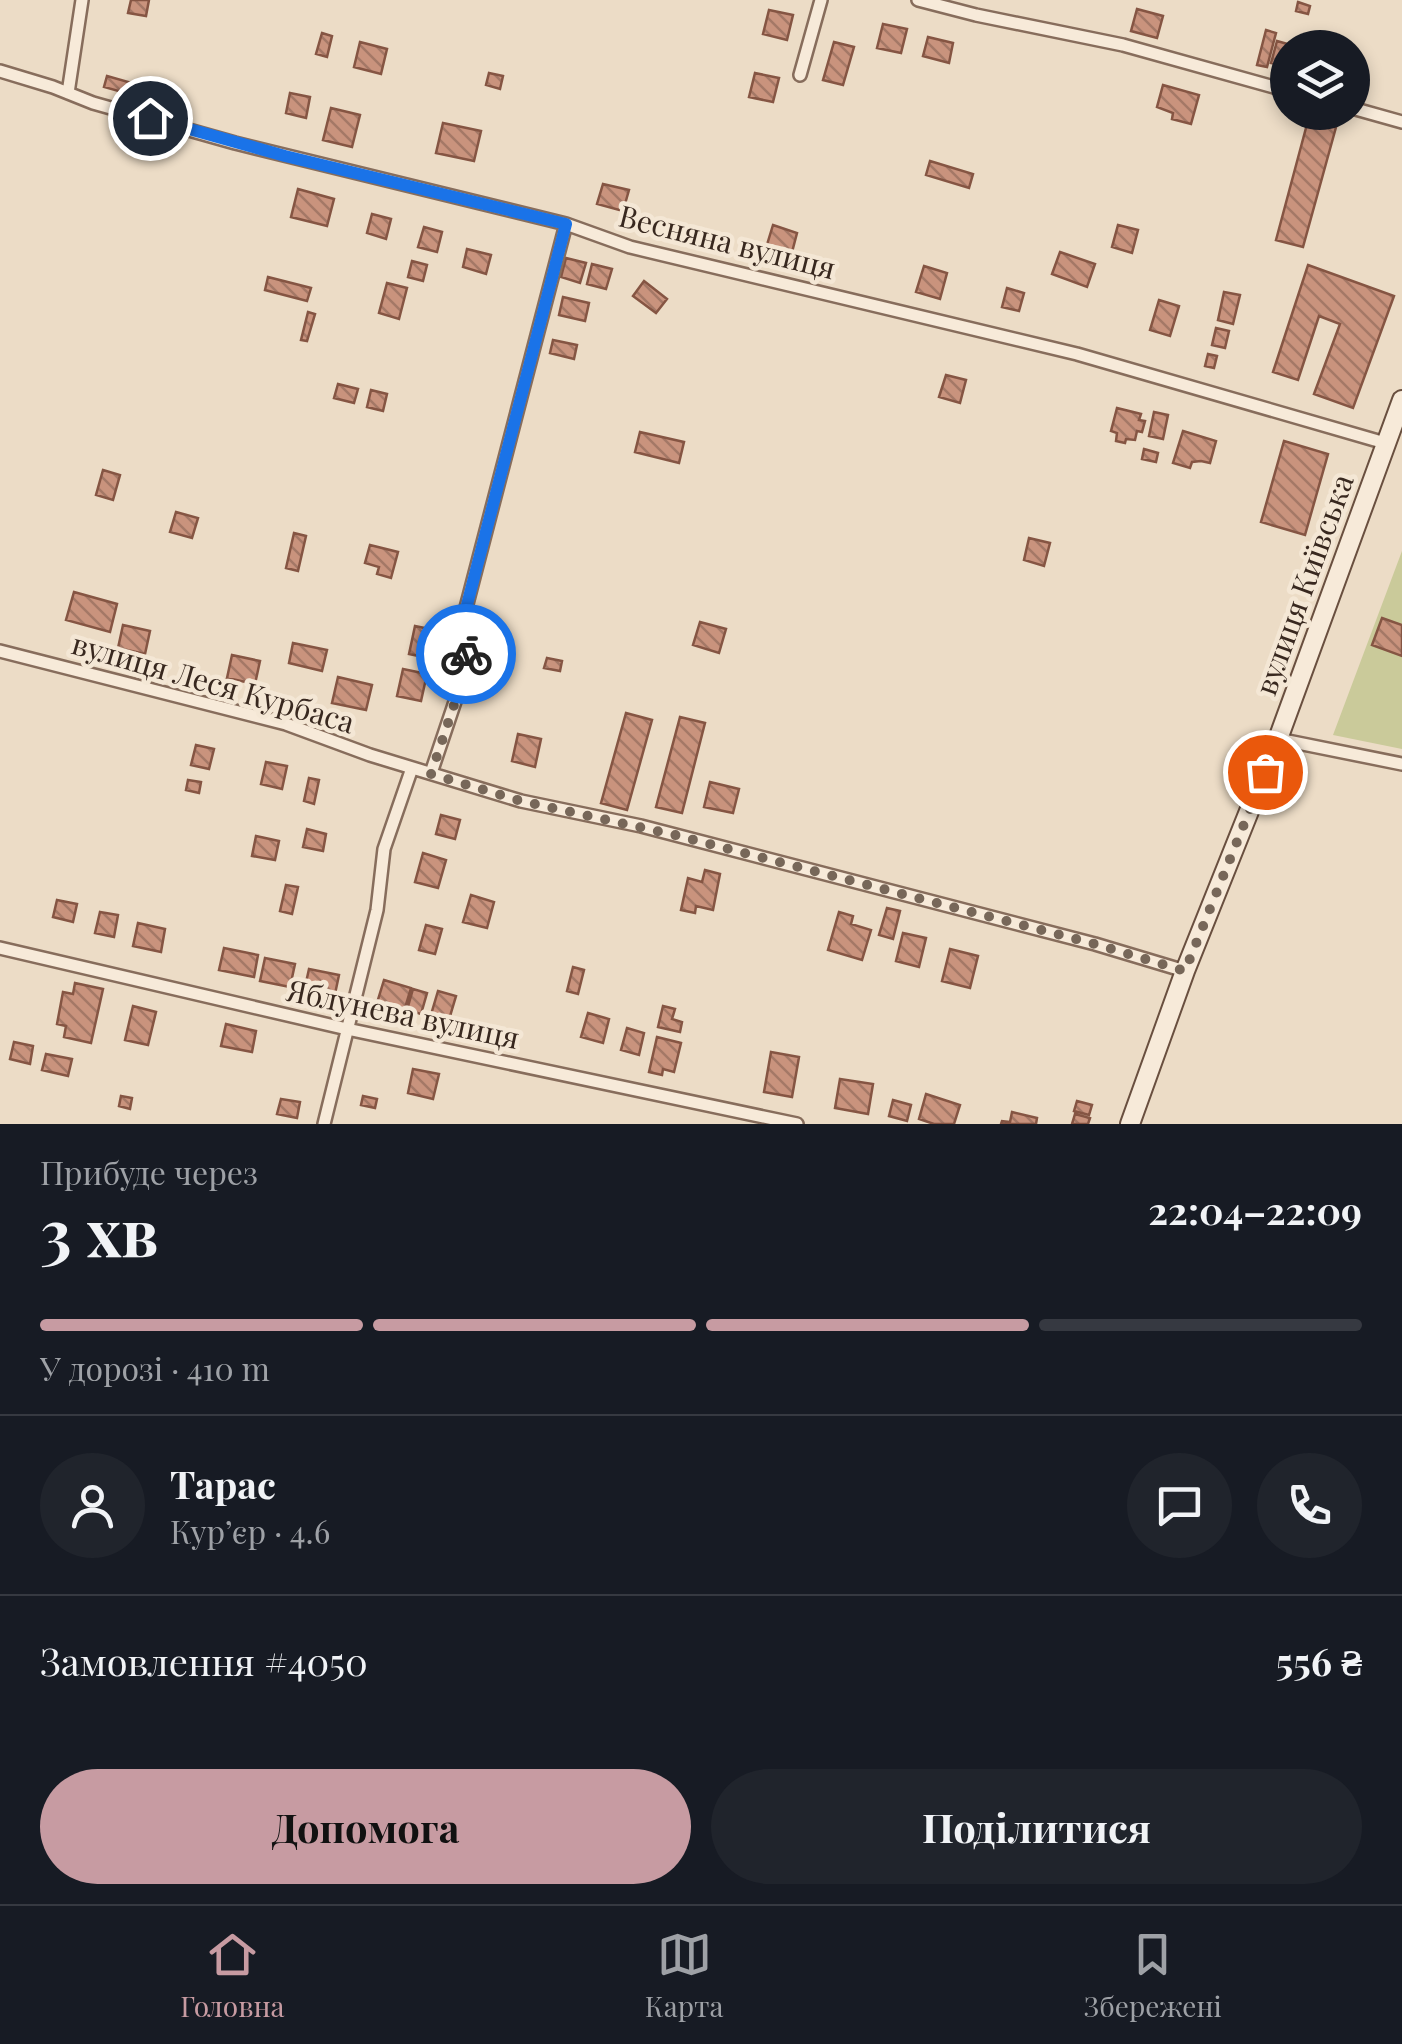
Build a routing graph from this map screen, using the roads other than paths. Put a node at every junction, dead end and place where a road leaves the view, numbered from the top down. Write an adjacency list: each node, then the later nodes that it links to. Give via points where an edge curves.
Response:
1 (82, 0): 7 (street)
2 (820, 0): 5 (street)
3 (918, 0): 6 (street)
4 (0, 71): 7 (street, Весняна вулиця)
5 (800, 75)
6 (1270, 85)
7 (68, 93): 10 (street, Весняна вулиця, via 268,152)
8 (1370, 113): 9 (street)
9 (1402, 122)
10 (566, 224): 12 (street, Весняна вулиця, via 630,247 1076,354); 17 (street, via 462,624 467,666)
11 (1401, 406): 12 (street, вулиця Київська)
12 (1385, 443): 14 (street, вулиця Київська)
13 (0, 651): 16 (street, вулиця Леся Курбаса, via 286,724)
14 (1278, 738): 15 (street); 19 (street, вулиця Київська)
15 (1402, 764)
16 (412, 768): 17 (street, вулиця Леся Курбаса); 20 (street, via 384,849 377,910)
17 (431, 774): 19 (street, вулиця Леся Курбаса)
18 (0, 948): 20 (street, Яблунева вулиця)
19 (1185, 971): 23 (street, вулиця Київська)
20 (347, 1029): 21 (street); 22 (street, Яблунева вулиця)
21 (324, 1124)
22 (797, 1124)
23 (1130, 1124)

